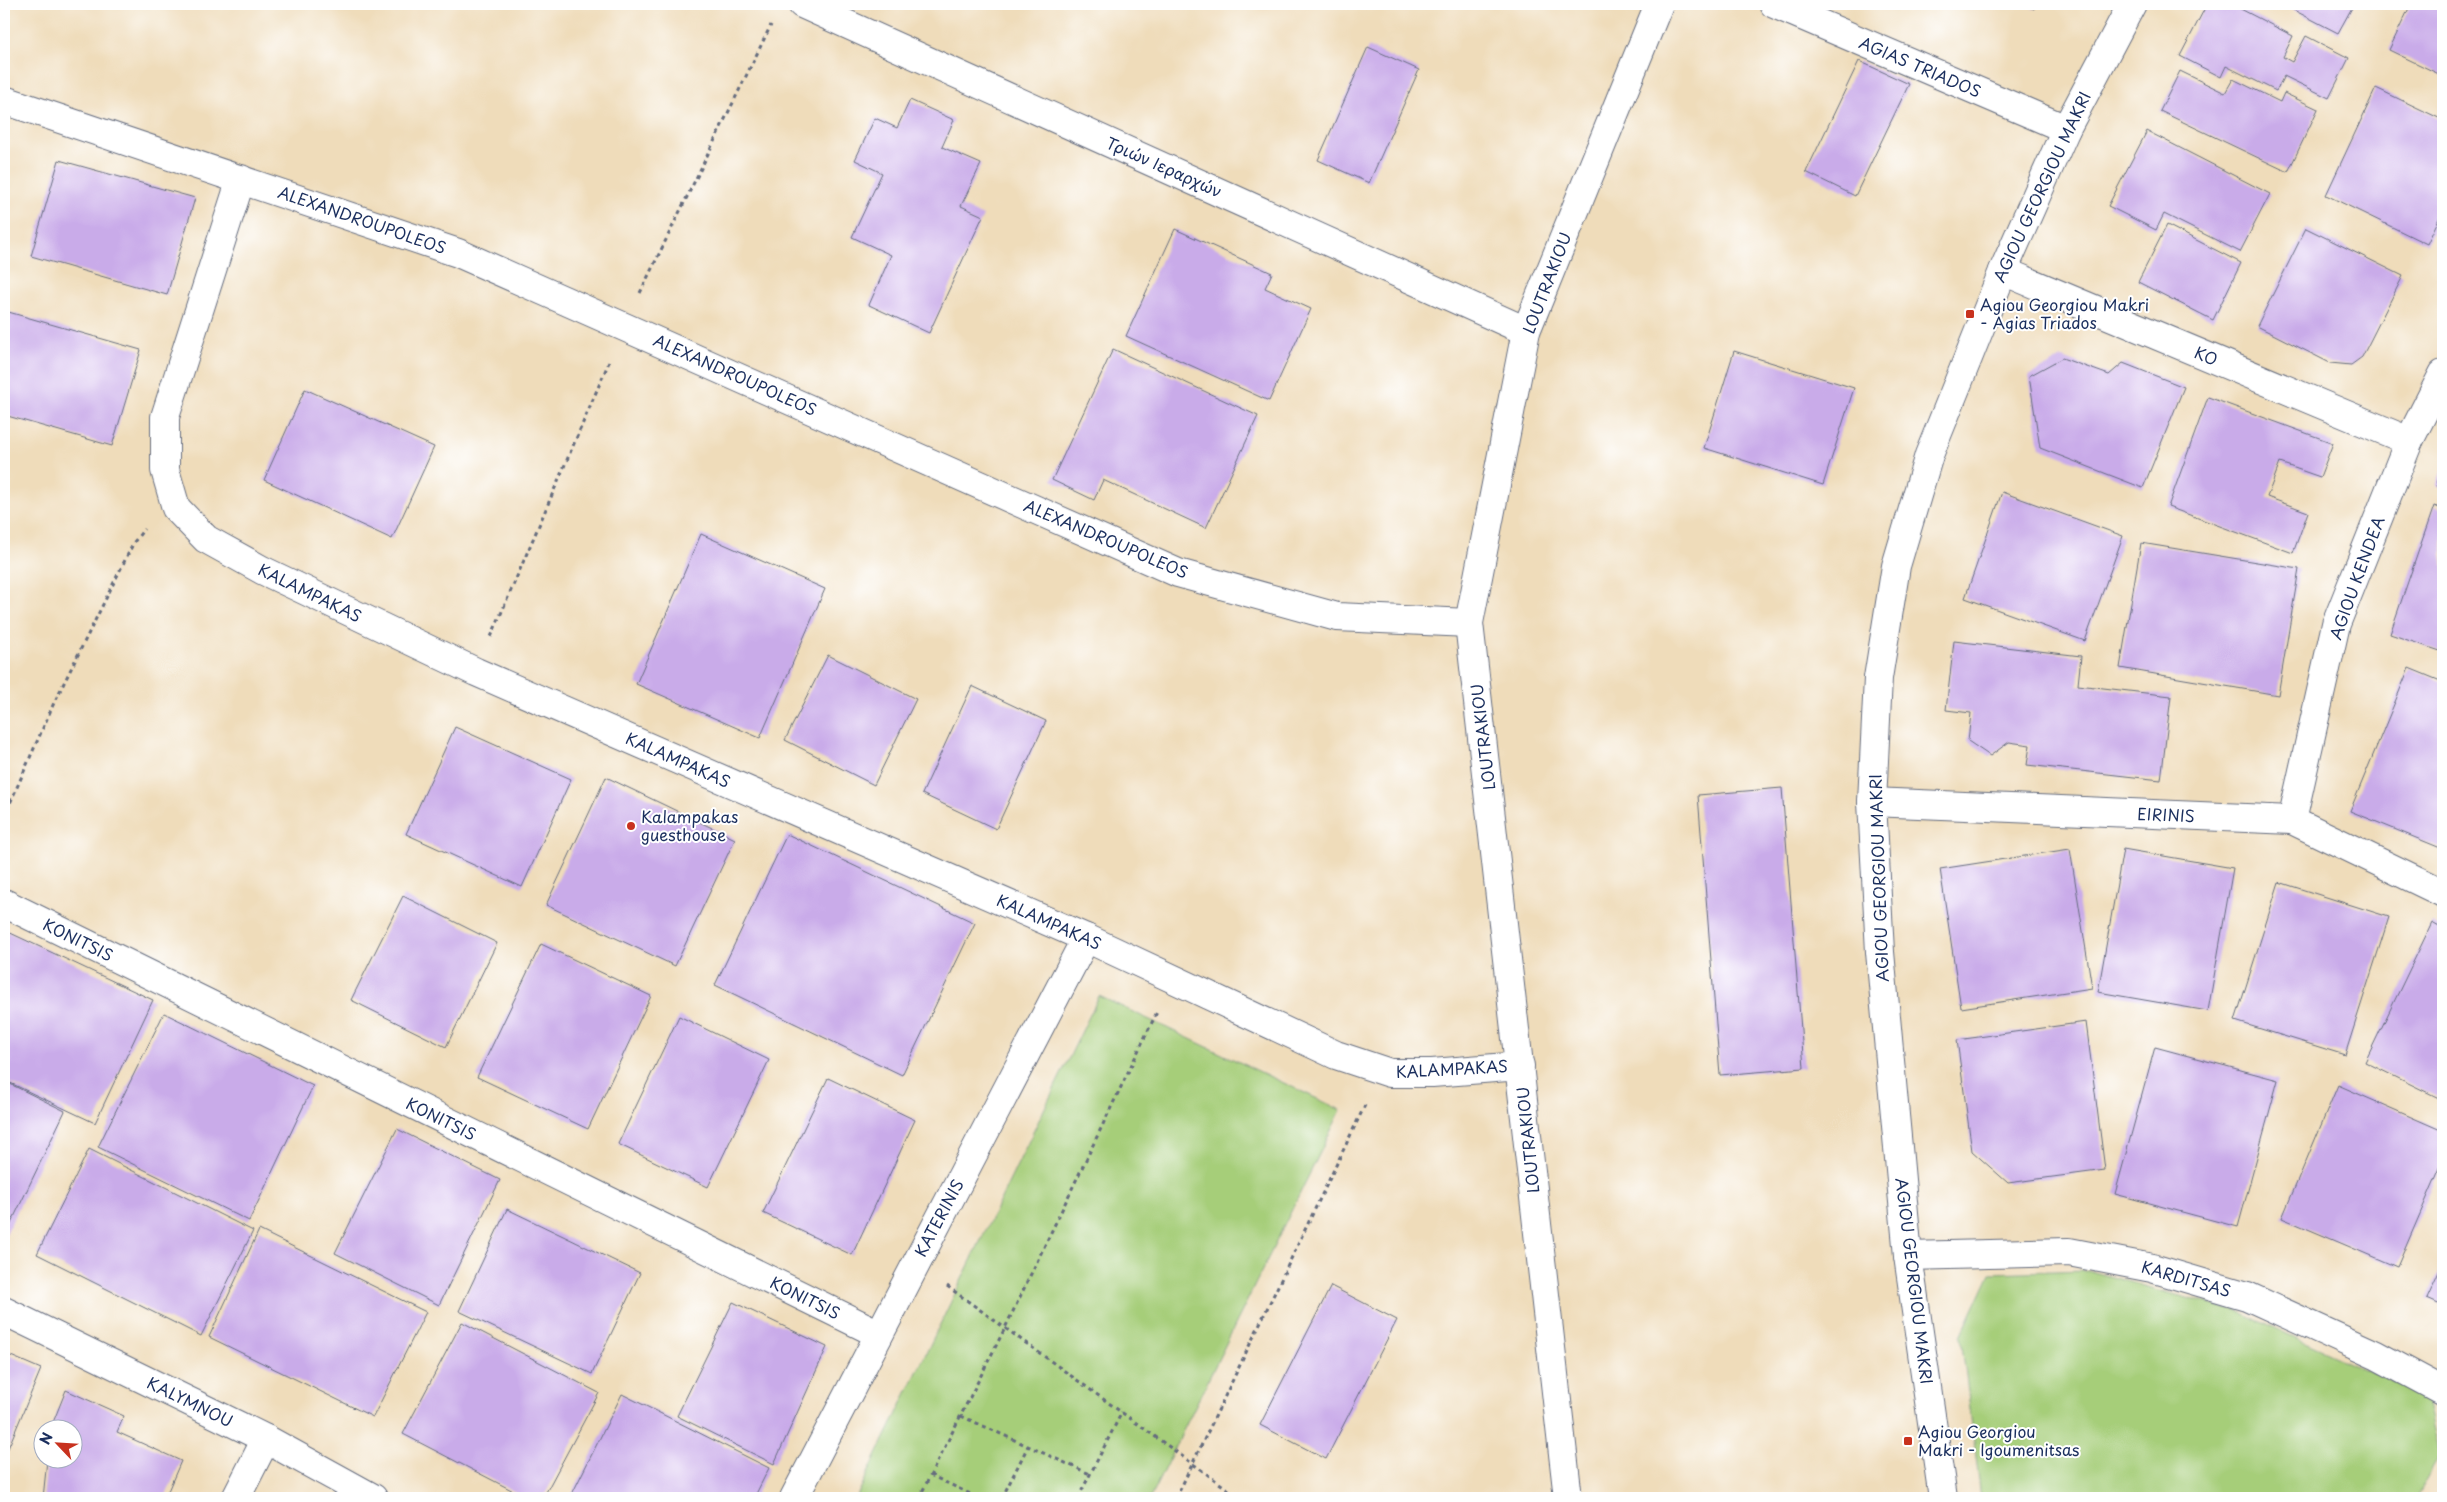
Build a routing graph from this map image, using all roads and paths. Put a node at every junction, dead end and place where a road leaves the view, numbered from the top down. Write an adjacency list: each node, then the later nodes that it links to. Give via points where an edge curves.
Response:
1 (802, 4): 9 (street, Τριών Ιεραρχών)
2 (1659, 4): 9 (street, LOUTRAKIOU)
3 (1774, 4): 6 (street, AGIAS TRIADOS)
4 (2132, 4): 6 (street, AGIOU GEORGIOU MAKRI)
5 (4, 100): 7 (street, ALEXANDROUPOLEOS)
6 (2066, 129): 8 (street, AGIOU GEORGIOU MAKRI)
7 (241, 179): 12 (street, KALAMPAKAS, via 165,417 165,470); 13 (street, ALEXANDROUPOLEOS, via 458,253 1178,573 1337,617)
8 (2003, 271): 11 (street, KO); 14 (street, AGIOU GEORGIOU MAKRI, via 1929,455 1896,566 1878,678)
9 (1526, 331): 13 (street, LOUTRAKIOU)
10 (2443, 374): 11 (street, AGIOU KENDEA)
11 (2409, 441): 16 (street, AGIOU KENDEA, via 2336,624)
12 (171, 492): 15 (path, via 130,551 53,705); 19 (street, KALAMPAKAS, via 176,508 206,539 262,570 476,672)
13 (1469, 623): 21 (street, LOUTRAKIOU)
14 (1872, 802): 16 (street, EIRINIS); 23 (street, AGIOU GEORGIOU MAKRI, via 1880,952)
15 (4, 817)
16 (2292, 820): 17 (street, EIRINIS)
17 (2443, 893)
18 (4, 903): 27 (street, KONITSIS)
19 (1086, 938): 20 (street, KALAMPAKAS); 24 (street, KATERINIS)
20 (1173, 979): 22 (street, KALAMPAKAS, via 1336,1055); 26 (path)
21 (1520, 1066): 22 (street, KALAMPAKAS, via 1432,1073); 45 (street, LOUTRAKIOU)
22 (1382, 1070): 33 (path)
23 (1908, 1256): 28 (street, KARDITSAS, via 2069,1252 2152,1268 2247,1296 2376,1355); 46 (street, AGIOU GEORGIOU MAKRI)
24 (916, 1263): 26 (path); 27 (street, KATERINIS)
25 (4, 1311): 31 (street, KALYMNOU)
26 (1005, 1328): 29 (path); 30 (path)
27 (879, 1334): 38 (street, KATERINIS)
28 (2443, 1391)
29 (1122, 1412): 33 (path); 34 (path)
30 (961, 1416): 32 (path); 35 (path)
31 (266, 1439): 36 (street); 37 (street, KALYMNOU)
32 (1028, 1446): 34 (path); 41 (path)
33 (1192, 1464): 43 (path); 44 (path)
34 (1090, 1474): 42 (path)
35 (930, 1476): 39 (path); 40 (path)
36 (236, 1498)
37 (373, 1498)
38 (794, 1498)
39 (919, 1498)
40 (979, 1498)
41 (1002, 1498)
42 (1078, 1498)
43 (1176, 1498)
44 (1240, 1498)
45 (1568, 1498)
46 (1943, 1498)

